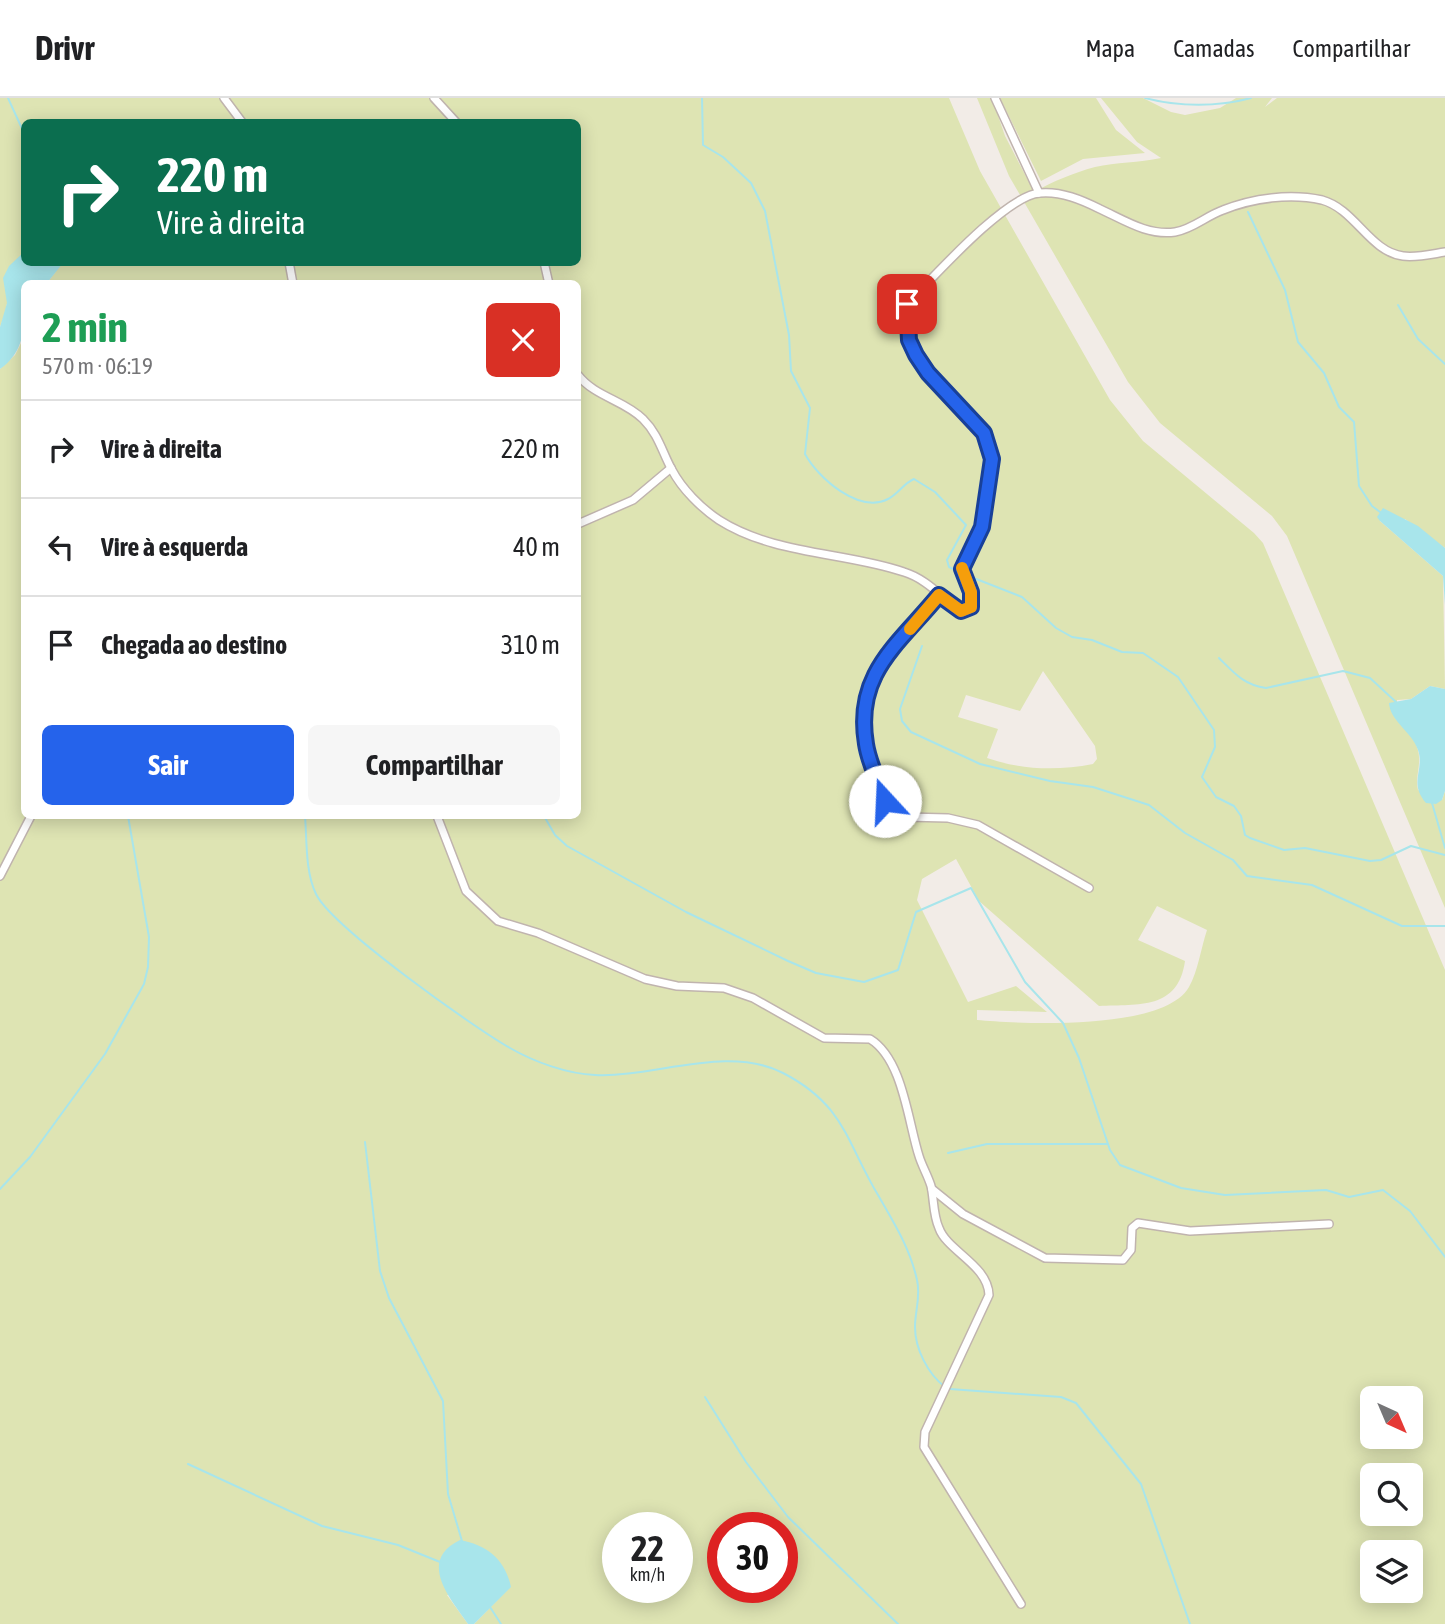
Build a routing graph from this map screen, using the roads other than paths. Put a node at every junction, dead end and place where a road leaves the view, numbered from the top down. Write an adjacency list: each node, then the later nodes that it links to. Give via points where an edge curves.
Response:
1 (225, 98): 4 (street)
2 (434, 98): 5 (street)
3 (995, 98): 6 (street)
4 (240, 119)
5 (453, 119)
6 (1039, 193): 7 (street, via 1080,199 1140,228 1166,233 1259,200 1318,199 1342,209 1396,255); 11 (street, via 1004,211 972,237 907,304 909,340 916,355 984,433 992,459 982,527 962,569 971,607 961,611)
7 (1445, 252)
8 (581, 378): 9 (street, via 597,393 641,417 659,439)
9 (671, 468): 10 (street, via 633,500); 11 (street, via 695,500 730,526 823,556 907,573)
10 (581, 523)
11 (939, 595): 15 (street, via 887,652 869,689 866,746 887,806 906,817 948,818 978,825)
12 (30, 819): 14 (street)
13 (437, 819): 16 (street, via 466,891 498,920 645,979 724,988 753,998 824,1038 860,1037 877,1043 898,1082)
14 (0, 876)
15 (1089, 888)
16 (932, 1189): 17 (street, via 963,1214 1053,1261 1123,1260 1131,1250 1132,1228 1138,1223 1190,1231); 18 (street, via 940,1232 977,1270 989,1295 925,1432 924,1447)
17 (1329, 1224)
18 (1021, 1604)

